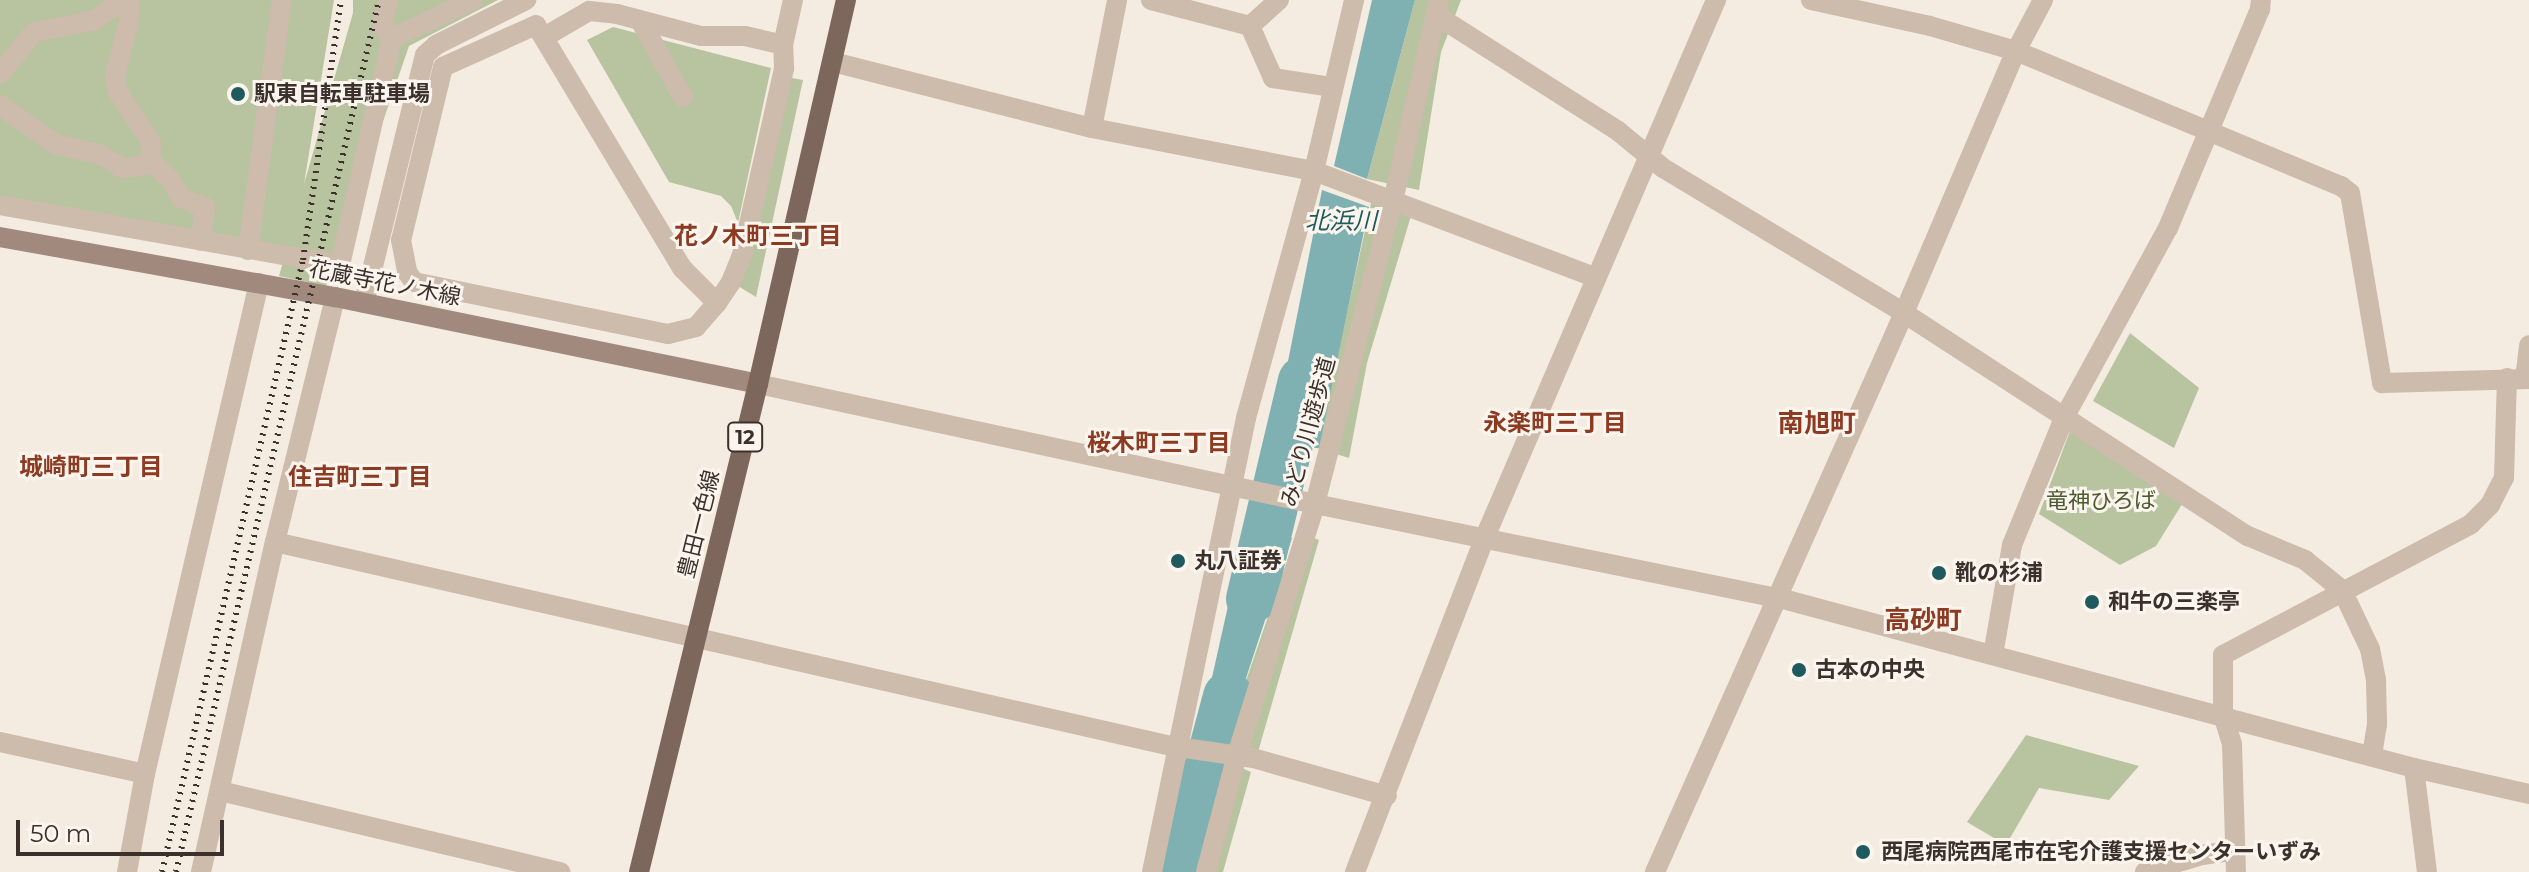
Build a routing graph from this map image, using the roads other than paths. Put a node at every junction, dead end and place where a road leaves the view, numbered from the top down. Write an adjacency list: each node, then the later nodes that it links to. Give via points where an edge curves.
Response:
1 (126, 0): 24 (street, via 92,21 34,32); 31 (street, via 129,21 115,76 117,90 151,142)
2 (282, 0): 37 (street)
3 (388, 0): 20 (street, via 382,26)
4 (473, 0): 20 (street)
5 (526, 0): 41 (street, via 425,55)
6 (793, 0): 21 (street)
7 (846, 0): 23 (main road, 豊田一色線 / 12)
8 (1117, 0): 28 (street)
9 (1151, 0): 18 (street)
10 (1279, 0): 18 (street)
11 (1716, 0): 30 (street)
12 (1811, 0): 22 (street)
13 (2043, 0): 22 (street)
14 (2261, 0): 29 (street)
15 (1348, 1): 25 (street)
16 (1438, 8): 30 (street); 33 (street, みどり川遊歩道)
17 (640, 20): 19 (street, via 589,11); 21 (street, via 701,36 745,36); 26 (street)
18 (1250, 26): 25 (street, via 1273,78)
19 (546, 36): 42 (street, via 682,268); 42 (street, via 529,25 443,67 401,240 407,272 414,282 668,334 696,327)
20 (392, 38): 37 (street, via 340,265)
21 (783, 45): 42 (street, via 784,68 742,255)
22 (2016, 51): 29 (street); 43 (street)
23 (833, 62): 28 (street); 46 (main road, 豊田一色線 / 12)
24 (0, 74)
25 (1332, 87): 32 (street)
26 (683, 97)
27 (0, 105): 31 (street, via 55,144 102,155 122,168)
28 (1092, 128): 32 (street)
29 (2211, 130): 45 (street, via 2350,193 2382,383); 47 (street, via 2168,228)
30 (1650, 156): 38 (street); 43 (street)
31 (150, 160): 36 (street, via 181,198 205,207)
32 (1314, 171): 33 (street); 48 (street, via 1246,418)
33 (1393, 201): 38 (street); 49 (street, みどり川遊歩道)
34 (0, 205): 36 (street)
35 (0, 237): 39 (main road, 花蔵寺花ノ木線)
36 (201, 241): 37 (street)
37 (248, 250)
38 (1595, 277): 50 (street)
39 (259, 283): 40 (main road, 花蔵寺花ノ木線); 61 (street)
40 (335, 297): 41 (main road, 花蔵寺花ノ木線); 51 (street)
41 (364, 303): 46 (main road, 花蔵寺花ノ木線)
42 (717, 303)
43 (1904, 313): 47 (street); 53 (street)
44 (2529, 345): 45 (street)
45 (2520, 379): 52 (street, via 2504,478 2490,505 2471,524)
46 (758, 384): 48 (street); 54 (main road, 豊田一色線 / 12)
47 (2065, 416): 52 (street, via 2248,536 2305,560); 55 (street, via 2012,545)
48 (1234, 484): 49 (street); 70 (street)
49 (1313, 503): 50 (street); 59 (street, みどり川遊歩道)
50 (1485, 537): 53 (street); 64 (street)
51 (275, 542): 54 (street); 62 (street)
52 (2342, 590): 56 (street, via 2223,655); 58 (street, via 2370,649 2376,679)
53 (1779, 598): 55 (street); 73 (street)
54 (696, 639): 59 (street, bridge, via 1171,746); 69 (main road, 豊田一色線 / 12)
55 (1993, 655): 56 (street)
56 (2223, 715): 58 (street); 65 (street, via 2232,744)
57 (0, 742): 61 (street)
58 (2372, 756): 60 (street)
59 (1245, 757): 64 (street); 71 (street, みどり川遊歩道)
60 (2414, 768): 63 (street); 76 (street)
61 (145, 774): 66 (street)
62 (220, 791): 67 (street); 68 (street)
63 (2529, 794)
64 (1387, 796): 72 (street)
65 (2236, 850): 74 (street); 75 (street)
66 (127, 872)
67 (201, 872)
68 (560, 872)
69 (639, 872)
70 (1152, 872)
71 (1206, 872)
72 (1355, 872)
73 (1655, 872)
74 (2145, 872)
75 (2236, 872)
76 (2427, 872)

